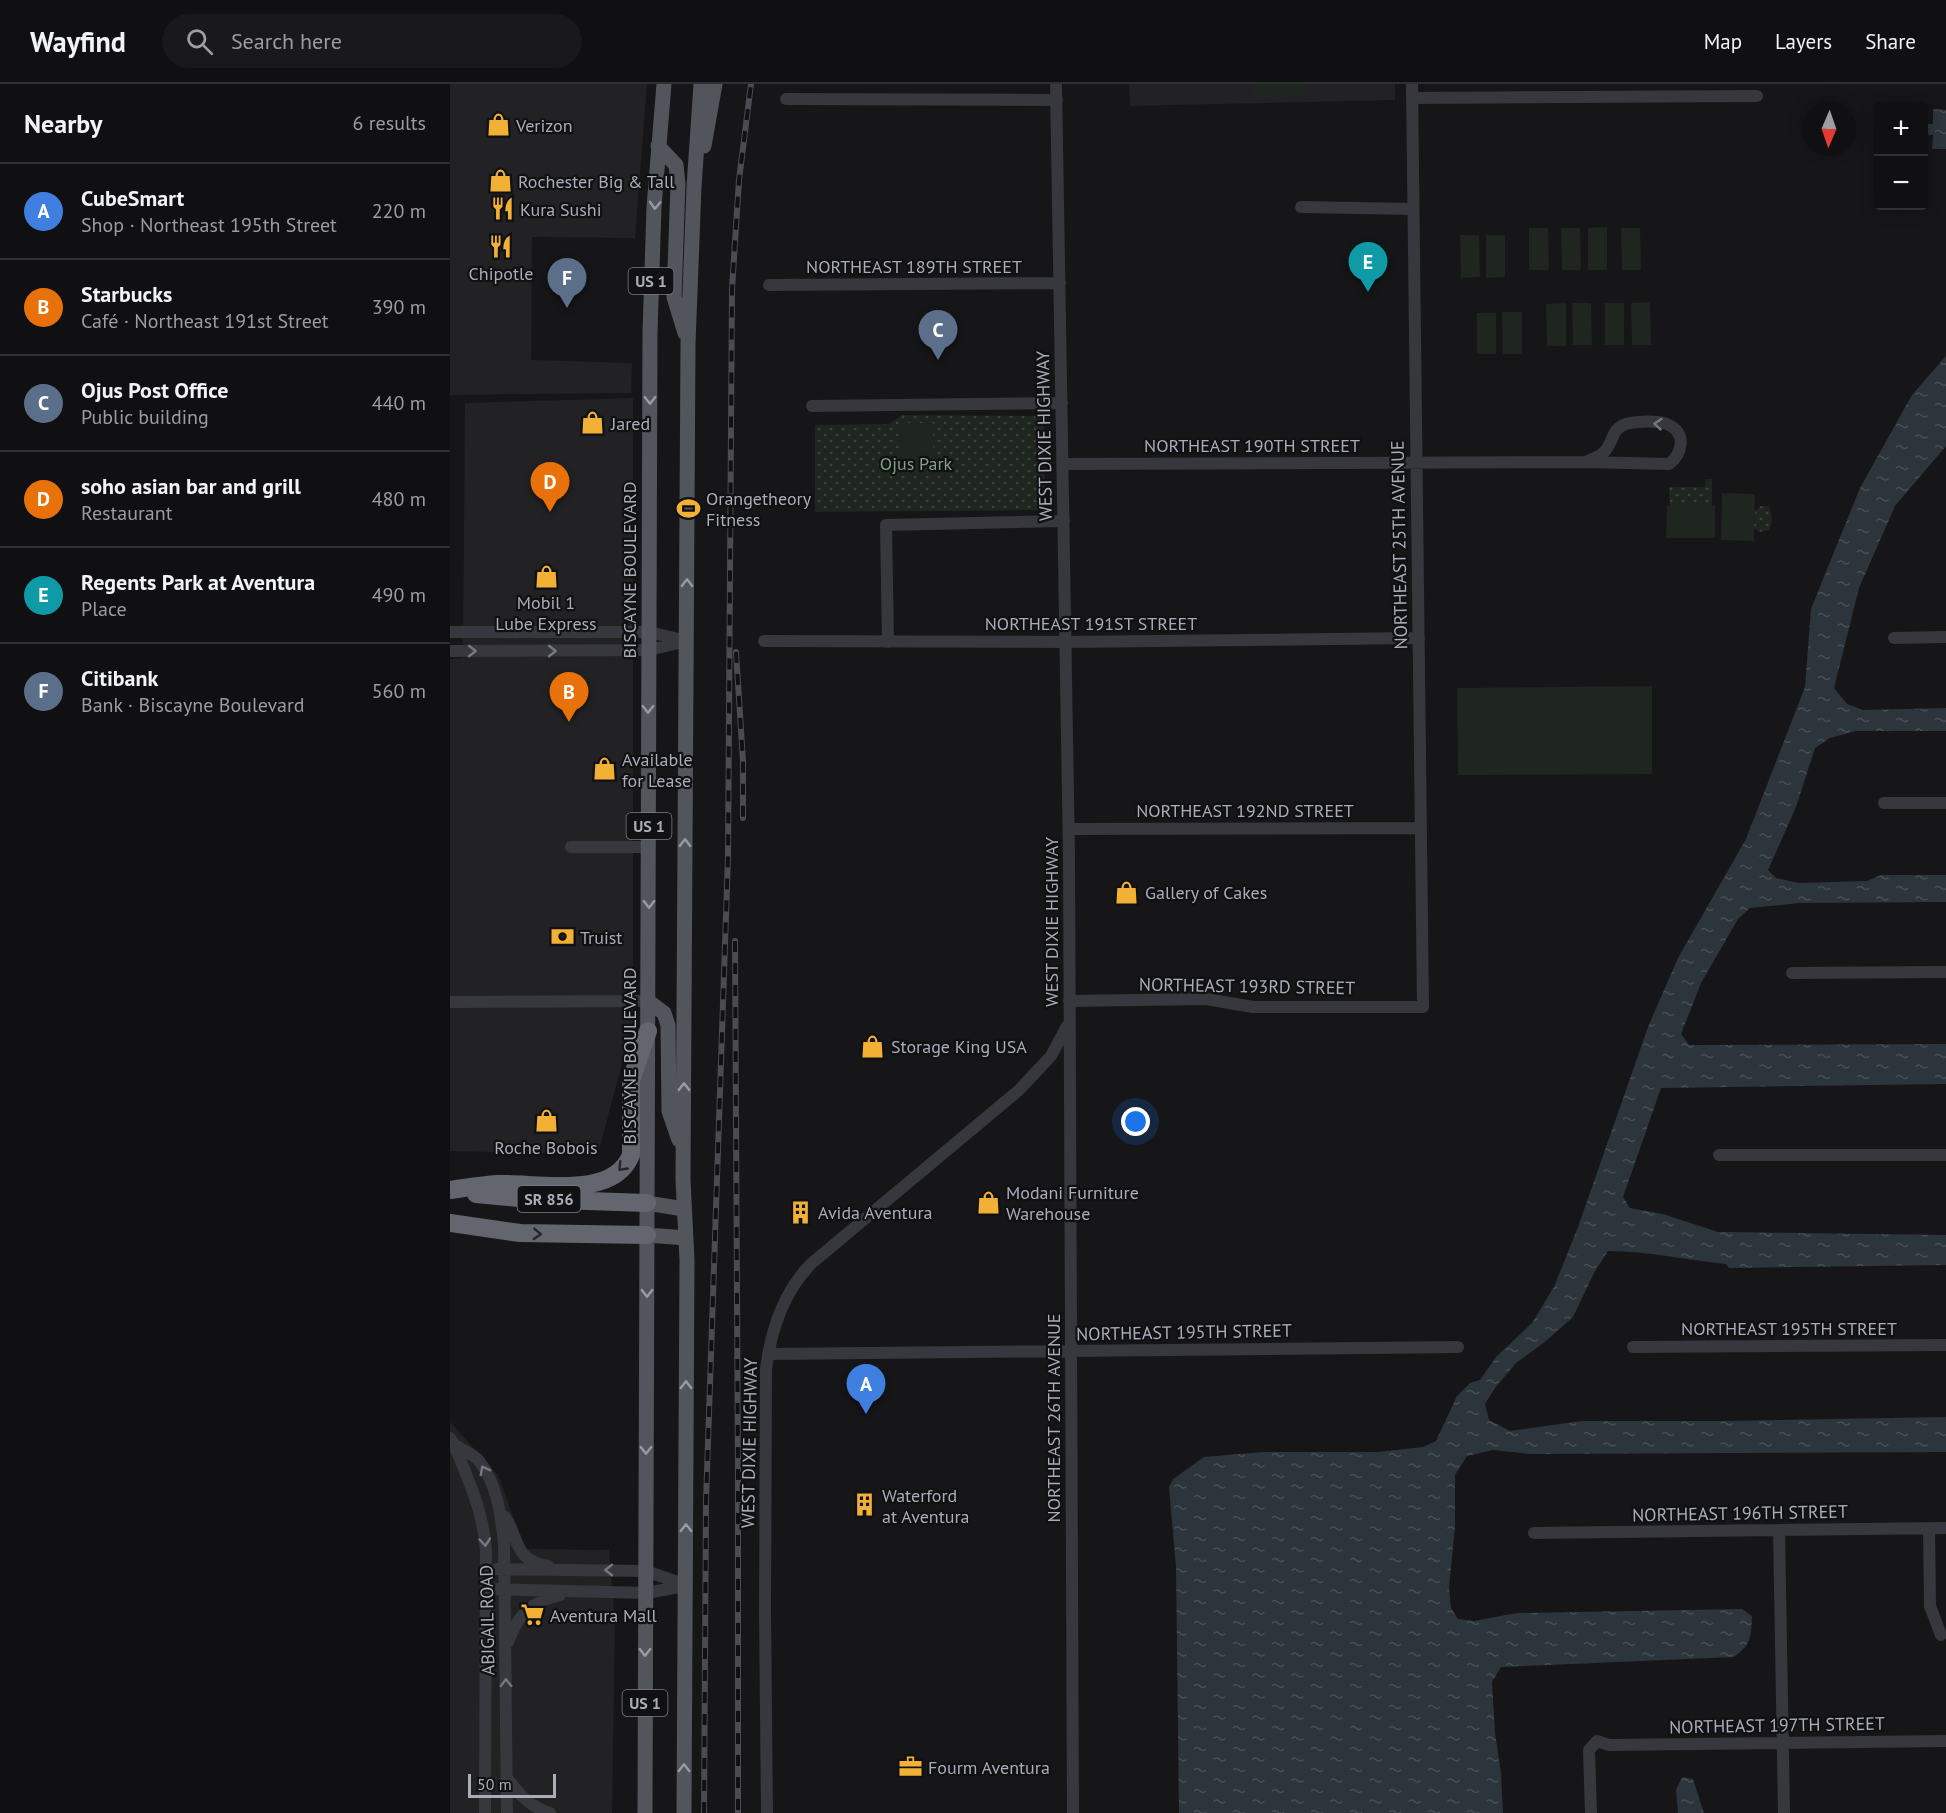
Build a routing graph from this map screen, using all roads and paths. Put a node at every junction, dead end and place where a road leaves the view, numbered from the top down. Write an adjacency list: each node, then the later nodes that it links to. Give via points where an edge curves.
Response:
1 (664, 84): 10 (main road, BISCAYNE BOULEVARD / US 1)
2 (715, 84): 11 (main road, via 708,134)
3 (1056, 84): 9 (street, WEST DIXIE HIGHWAY)
4 (1412, 84): 7 (street, NORTHEAST 25TH AVENUE)
5 (700, 86): 11 (main road, US 1)
6 (1757, 96): 7 (street)
7 (1412, 98): 13 (street, NORTHEAST 25TH AVENUE)
8 (786, 99): 9 (street)
9 (1057, 99): 14 (street, WEST DIXIE HIGHWAY)
10 (658, 146): 16 (main road, via 676,165 674,297); 24 (main road, BISCAYNE BOULEVARD / US 1, one-way to 24, via 650,333)
11 (694, 187): 16 (main road, US 1)
12 (1300, 207): 13 (street)
13 (1413, 209): 19 (street, NORTHEAST 25TH AVENUE)
14 (1060, 283): 15 (street, NORTHEAST 189TH STREET); 17 (street, WEST DIXIE HIGHWAY)
15 (769, 285)
16 (688, 344): 28 (main road, US 1, one-way to 16)
17 (1062, 403): 18 (street); 21 (street, WEST DIXIE HIGHWAY)
18 (812, 406)
19 (1416, 462): 20 (street, NORTHEAST 190TH STREET); 21 (street, NORTHEAST 190TH STREET); 26 (street, NORTHEAST 25TH AVENUE)
20 (1586, 462): 20 (street, NORTHEAST 190TH STREET, one-way to 20, via 1669,464 1676,459 1681,444 1669,425 1630,423 1617,428 1603,453)
21 (1063, 464): 22 (street, WEST DIXIE HIGHWAY)
22 (1064, 521): 30 (street, via 886,525); 31 (street, WEST DIXIE HIGHWAY)
23 (450, 632): 24 (street)
24 (649, 632): 28 (street); 33 (main road, BISCAYNE BOULEVARD / US 1)
25 (1946, 637): 27 (street)
26 (1419, 638): 31 (street, NORTHEAST 191ST STREET); 36 (street, NORTHEAST 25TH AVENUE)
27 (1894, 638)
28 (687, 641): 33 (street); 48 (main road, US 1, one-way to 28)
29 (764, 641): 30 (street, NORTHEAST 191ST STREET)
30 (888, 642): 31 (street, NORTHEAST 191ST STREET)
31 (1066, 642): 37 (street, WEST DIXIE HIGHWAY)
32 (450, 651): 33 (street, one-way to 33)
33 (648, 651): 39 (main road, BISCAYNE BOULEVARD / US 1, one-way to 39)
34 (1884, 803): 35 (street)
35 (1946, 803)
36 (1421, 828): 37 (street, NORTHEAST 192ND STREET); 45 (street, NORTHEAST 25TH AVENUE)
37 (1069, 829): 43 (street, WEST DIXIE HIGHWAY)
38 (571, 846): 39 (street)
39 (649, 846): 42 (main road, BISCAYNE BOULEVARD / US 1, one-way to 42)
40 (1946, 972): 41 (street)
41 (1792, 973)
42 (648, 1001): 44 (street); 47 (main road, BISCAYNE BOULEVARD / US 1); 48 (main road, via 664,1013 667,1021 669,1111)
43 (1069, 1001): 45 (street, NORTHEAST 193RD STREET, via 1206,999 1254,1007); 46 (street, WEST DIXIE HIGHWAY)
44 (450, 1002)
45 (1423, 1006)
46 (1069, 1022): 60 (street, NORTHEAST 26TH AVENUE); 61 (street, WEST DIXIE HIGHWAY, via 1055,1050 1034,1077 805,1269 784,1301)
47 (648, 1031): 51 (highway, one-way to 51, via 631,1080 631,1155 618,1173 587,1184 498,1184); 52 (main road, BISCAYNE BOULEVARD / US 1)
48 (683, 1152): 53 (main road, US 1)
49 (1719, 1155): 50 (street)
50 (1946, 1155)
51 (450, 1190): 52 (highway, SR 856, via 512,1198)
52 (648, 1203): 53 (main road, SR 856); 55 (main road, BISCAYNE BOULEVARD / US 1)
53 (684, 1209): 56 (main road, US 1)
54 (450, 1223): 55 (highway, SR 856, one-way to 55, via 520,1233)
55 (647, 1235): 56 (main road, SR 856); 71 (main road, BISCAYNE BOULEVARD / US 1, one-way to 71)
56 (686, 1238): 72 (main road, US 1, one-way to 56)
57 (1946, 1345): 59 (street, NORTHEAST 195TH STREET)
58 (1458, 1347): 60 (street, NORTHEAST 195TH STREET)
59 (1633, 1347)
60 (1071, 1352): 61 (street, NORTHEAST 195TH STREET); 88 (street, NORTHEAST 26TH AVENUE)
61 (768, 1354): 87 (street, WEST DIXIE HIGHWAY)
62 (453, 1442): 63 (street, ABIGAIL ROAD, one-way to 62, via 478,1460); 68 (street, ABIGAIL ROAD, one-way to 68, via 481,1516)
63 (498, 1506): 69 (street, ABIGAIL ROAD); 70 (street, via 524,1555 542,1565)
64 (1929, 1528): 65 (street, NORTHEAST 196TH STREET); 66 (street, NORTHEAST 196TH STREET); 77 (street, via 1930,1606)
65 (1946, 1528)
66 (1779, 1530): 67 (street, NORTHEAST 196TH STREET); 80 (street)
67 (1534, 1533)
68 (486, 1569): 69 (street); 73 (street, ABIGAIL ROAD)
69 (504, 1569): 70 (street); 74 (street, ABIGAIL ROAD)
70 (573, 1570): 71 (street, one-way to 70)
71 (646, 1570): 72 (street); 76 (main road, BISCAYNE BOULEVARD / US 1)
72 (686, 1586): 76 (street); 86 (main road, US 1, one-way to 72)
73 (486, 1590): 74 (street); 82 (street, ABIGAIL ROAD)
74 (504, 1590): 75 (street); 78 (street, ABIGAIL ROAD)
75 (575, 1592): 76 (street); 78 (street, via 526,1610 514,1625)
76 (646, 1593): 85 (main road, BISCAYNE BOULEVARD / US 1, one-way to 85)
77 (1941, 1635)
78 (505, 1649): 81 (street, ABIGAIL ROAD, one-way to 78)
79 (1946, 1741): 80 (street, NORTHEAST 197TH STREET)
80 (1783, 1742): 89 (street, NORTHEAST 197TH STREET, via 1597,1742 1589,1750); 90 (street)
81 (507, 1778): 83 (street, ABIGAIL ROAD); 84 (street, via 524,1799)
82 (485, 1813)
83 (507, 1813)
84 (550, 1813)
85 (645, 1813)
86 (684, 1813)
87 (767, 1813)
88 (1073, 1813)
89 (1591, 1813)
90 (1784, 1813)

